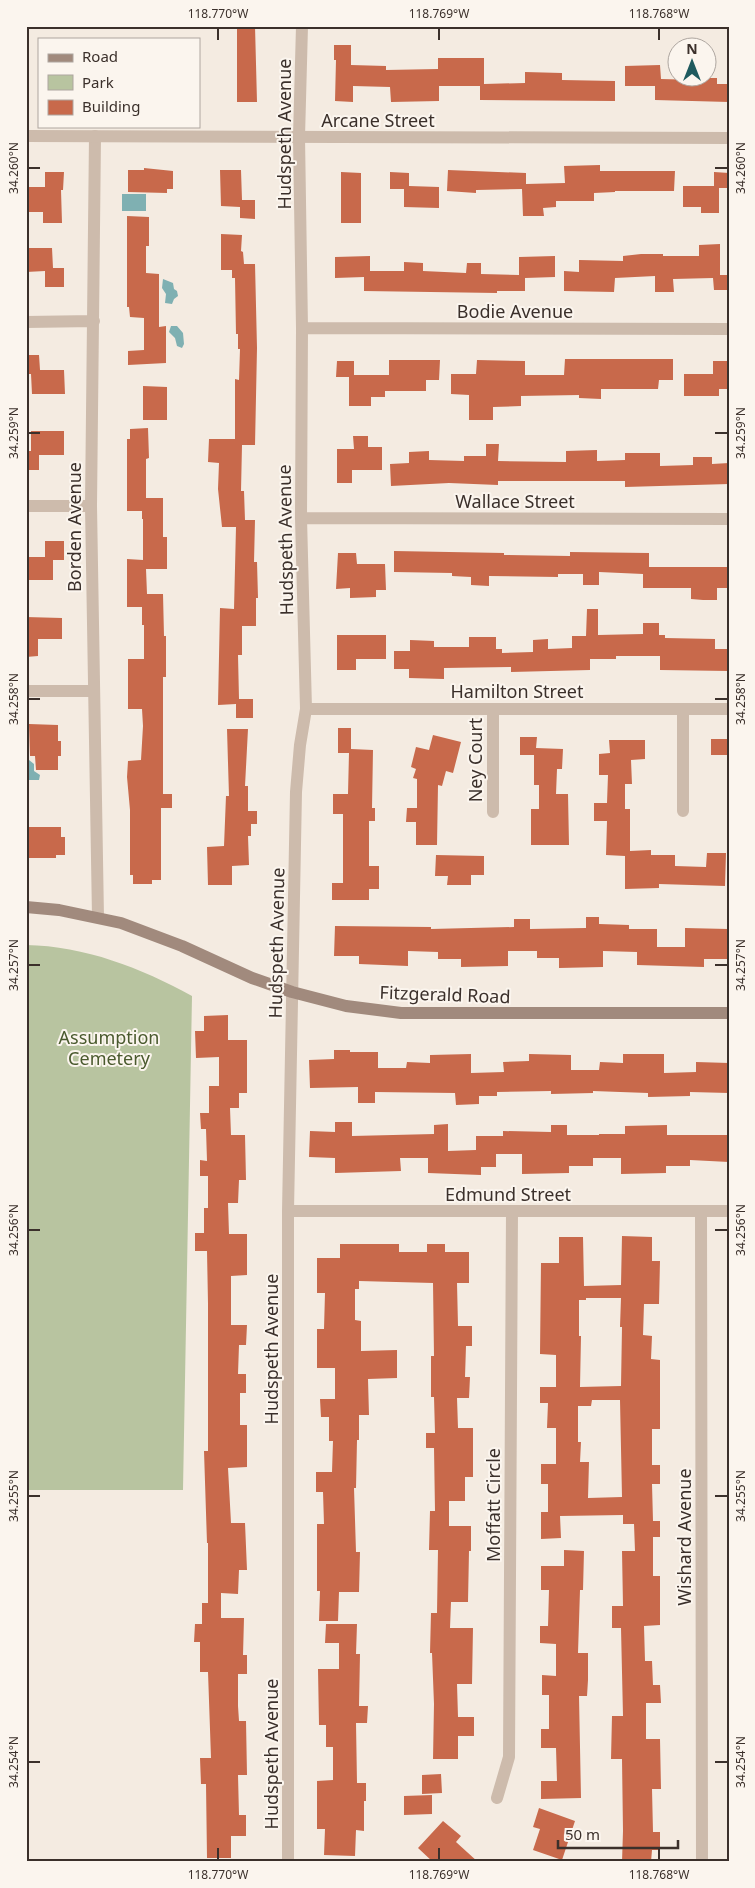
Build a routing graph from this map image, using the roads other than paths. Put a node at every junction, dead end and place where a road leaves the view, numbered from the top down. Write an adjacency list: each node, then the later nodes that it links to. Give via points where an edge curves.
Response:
1 (302, 26): 4 (street, Hudspeth Avenue)
2 (26, 136): 3 (street, Arcane Street)
3 (95, 136): 4 (street, Arcane Street); 6 (street, Borden Avenue)
4 (299, 137): 5 (street, Arcane Street); 8 (street, Hudspeth Avenue)
5 (729, 138)
6 (94, 321): 7 (street); 11 (street, Borden Avenue)
7 (26, 322)
8 (302, 328): 9 (street, Bodie Avenue); 12 (street, Hudspeth Avenue)
9 (729, 329)
10 (26, 506): 11 (street)
11 (91, 506): 15 (street, Borden Avenue)
12 (301, 518): 13 (street, Wallace Street); 19 (street, Hudspeth Avenue)
13 (729, 519)
14 (26, 691): 15 (street)
15 (93, 691): 23 (street, Borden Avenue)
16 (493, 708): 17 (street, Hamilton Street); 19 (street, Hamilton Street); 21 (street, Ney Court)
17 (682, 708): 18 (street, Hamilton Street); 20 (street)
18 (729, 708)
19 (306, 709): 24 (street, Hudspeth Avenue, via 296,792)
20 (683, 810)
21 (493, 812)
22 (26, 907): 23 (main road, Fitzgerald Road)
23 (98, 917): 24 (main road, Fitzgerald Road, via 141,930)
24 (292, 992): 25 (main road, Fitzgerald Road, via 346,1006 401,1013); 26 (street, Hudspeth Avenue)
25 (729, 1013)
26 (288, 1211): 27 (street, Edmund Street); 31 (street, Hudspeth Avenue)
27 (512, 1211): 28 (street, Edmund Street); 30 (street, Moffatt Circle, via 509,1758)
28 (701, 1211): 29 (street, Edmund Street); 32 (street, Wishard Avenue)
29 (729, 1211)
30 (497, 1798)
31 (288, 1862)
32 (702, 1862)

